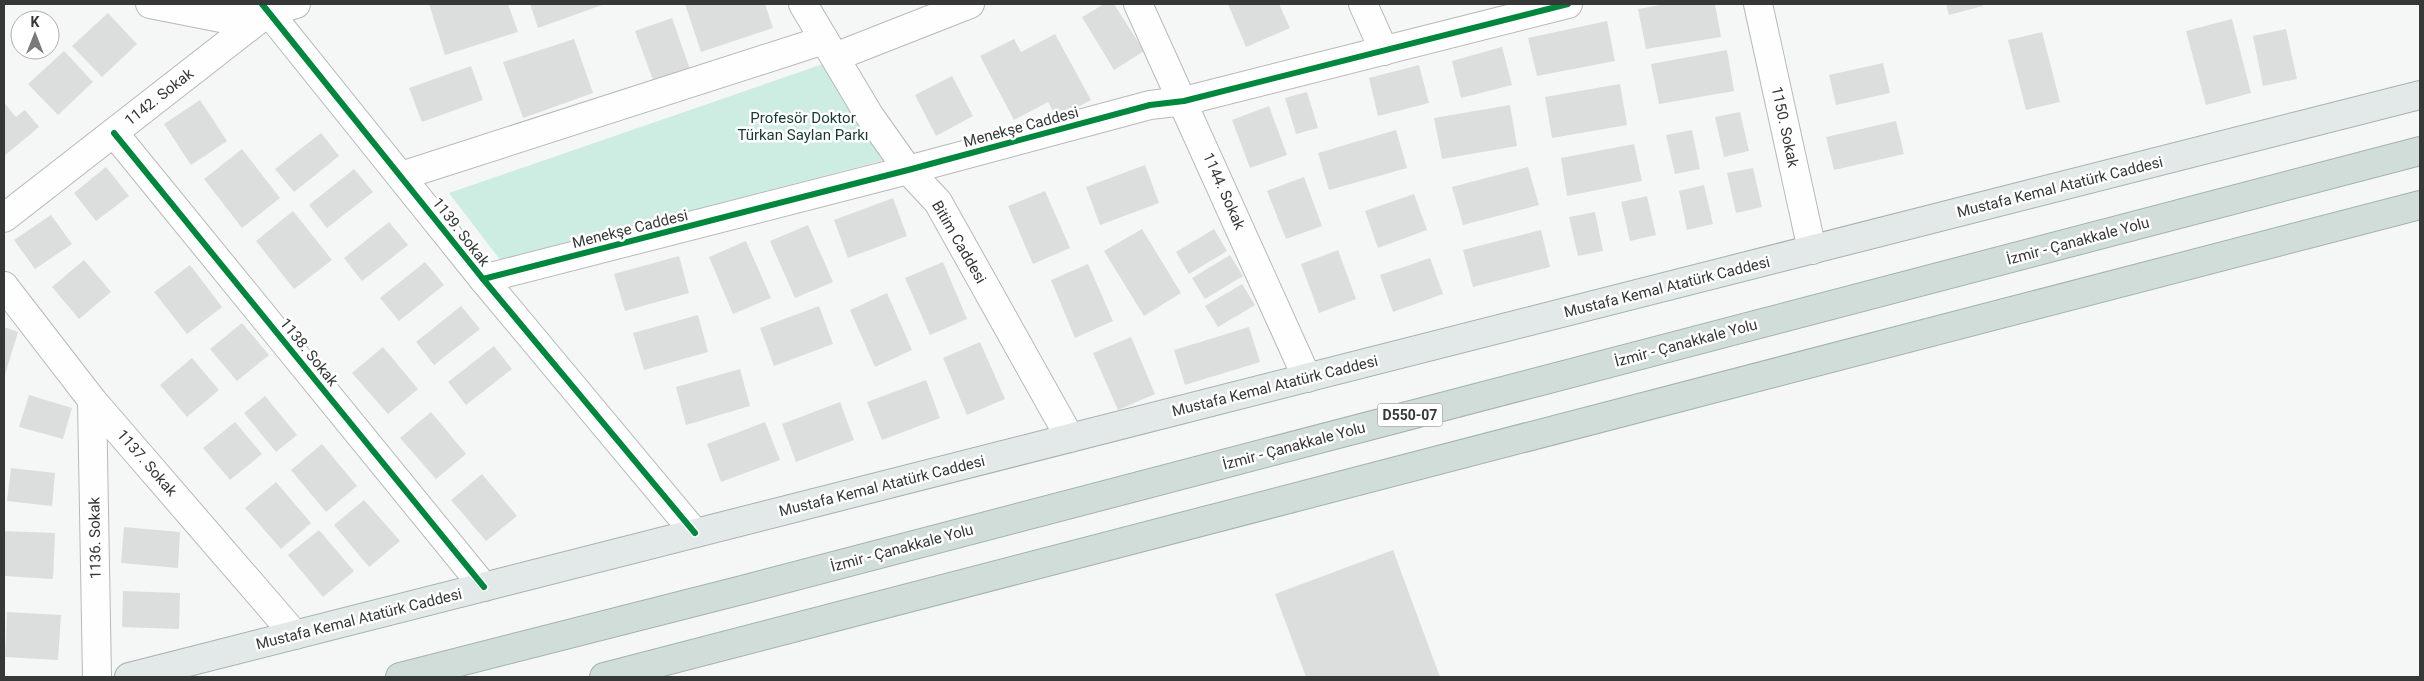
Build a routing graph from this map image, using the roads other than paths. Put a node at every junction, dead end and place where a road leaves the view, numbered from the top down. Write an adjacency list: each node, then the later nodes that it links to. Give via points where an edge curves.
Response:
1 (150, 4): 9 (street, via 221,18)
2 (296, 4): 9 (street, 1142. Sokak)
3 (803, 4): 10 (street, Bitim Caddesi)
4 (970, 4): 10 (street)
5 (1138, 4): 13 (street, 1144. Sokak)
6 (1363, 4): 11 (street)
7 (1568, 4): 11 (street, Menekşe Caddesi)
8 (1758, 4): 20 (street, 1150. Sokak)
9 (264, 8): 14 (street, 1142. Sokak); 17 (street, 1139. Sokak)
10 (830, 49): 16 (street, Bitim Caddesi, via 869,115); 17 (street)
11 (1384, 51): 13 (street, Menekşe Caddesi)
12 (2420, 96): 20 (main road, Mustafa Kemal Atatürk Caddesi)
13 (1184, 101): 16 (street, Menekşe Caddesi, via 1150,105); 23 (street, 1144. Sokak)
14 (114, 133): 19 (street, 1142. Sokak); 27 (street, 1138. Sokak)
15 (2420, 151): 31 (highway, İzmir - Çanakkale Yolu / D550-07)
16 (908, 170): 21 (street, Menekşe Caddesi); 25 (street, Bitim Caddesi, via 938,202)
17 (400, 176): 21 (street, 1139. Sokak)
18 (2420, 205): 32 (highway)
19 (4, 218)
20 (1812, 250): 23 (main road, Mustafa Kemal Atatürk Caddesi)
21 (482, 279): 26 (street, 1139. Sokak)
22 (4, 286): 24 (street, 1137. Sokak)
23 (1308, 378): 25 (main road, Mustafa Kemal Atatürk Caddesi)
24 (92, 400): 28 (street, 1137. Sokak); 29 (street, 1136. Sokak)
25 (1070, 438): 26 (main road, Mustafa Kemal Atatürk Caddesi)
26 (695, 533): 27 (main road, Mustafa Kemal Atatürk Caddesi)
27 (484, 587): 28 (main road, Mustafa Kemal Atatürk Caddesi)
28 (295, 635): 30 (main road, Mustafa Kemal Atatürk Caddesi)
29 (97, 677)
30 (129, 677)
31 (400, 677)
32 (604, 677)

